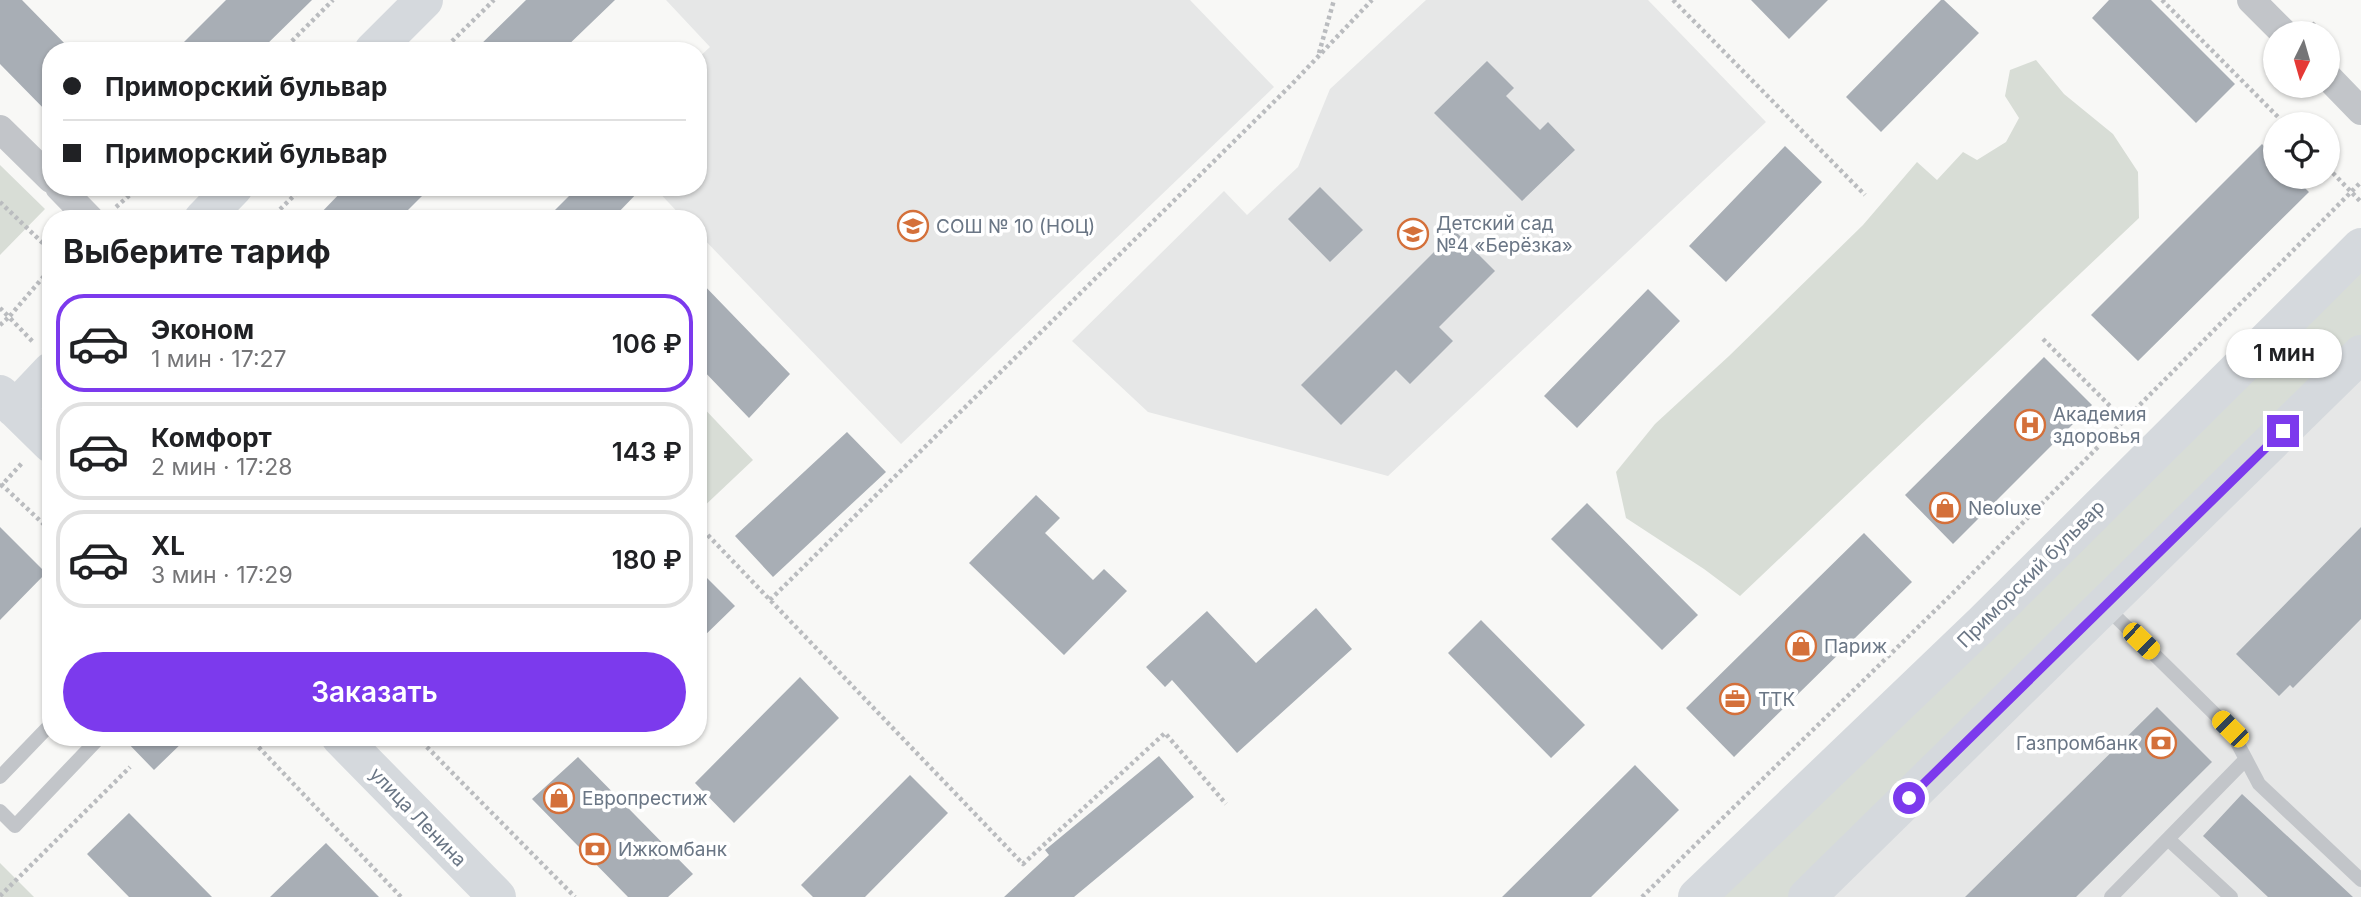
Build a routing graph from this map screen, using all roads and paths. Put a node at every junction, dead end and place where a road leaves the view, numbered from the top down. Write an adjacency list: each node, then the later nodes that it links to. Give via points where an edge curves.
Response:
1 (333, 0): 10 (path)
2 (424, 0): 11 (street)
3 (494, 0): 12 (path)
4 (1334, 0): 13 (path)
5 (1372, 0): 13 (path)
6 (1673, 0): 22 (path)
7 (2162, 0): 16 (path)
8 (2251, 0): 9 (street)
9 (2272, 21)
10 (291, 42)
11 (382, 42)
12 (451, 42)
13 (1318, 56): 49 (path)
14 (2340, 89): 15 (street)
15 (2361, 111)
16 (2274, 112)
17 (0, 129): 18 (street)
18 (42, 170)
19 (2340, 181): 21 (path)
20 (2361, 182): 21 (path)
21 (2350, 192): 28 (path); 44 (path)
22 (1865, 195)
23 (72, 196): 29 (street)
24 (127, 196): 30 (path)
25 (225, 196): 31 (street)
26 (294, 196): 32 (path)
27 (0, 202): 33 (path)
28 (2361, 202)
29 (94, 210)
30 (108, 210)
31 (211, 210)
32 (279, 210)
33 (42, 242)
34 (2361, 247): 68 (street, Приморский бульвар, via 1983,623)
35 (42, 278): 37 (path)
36 (0, 308): 37 (path)
37 (9, 317): 38 (path); 41 (path)
38 (0, 325)
39 (2043, 339): 44 (path)
40 (2361, 354): 50 (street)
41 (42, 355)
42 (42, 367): 43 (street)
43 (5, 409): 45 (street)
44 (2124, 420): 67 (path)
45 (42, 437)
46 (0, 483): 47 (path)
47 (42, 523)
48 (707, 534): 49 (path)
49 (770, 600): 59 (path, via 1023,864 1165,733)
50 (2105, 605): 56 (lane, via 2230,729); 69 (street)
51 (42, 733): 58 (lane)
52 (91, 746): 60 (lane, via 15,826)
53 (258, 746): 64 (path)
54 (349, 746): 65 (street, улица Ленина)
55 (426, 746): 66 (path)
56 (2246, 759): 61 (lane); 62 (lane, via 2259,784)
57 (130, 767): 63 (path)
58 (0, 777)
59 (1226, 804)
60 (0, 811)
61 (2168, 839): 70 (lane); 71 (lane)
62 (2361, 880)
63 (0, 895)
64 (401, 897)
65 (497, 897)
66 (575, 897)
67 (1643, 897)
68 (1697, 897)
69 (1807, 897)
70 (2111, 897)
71 (2231, 897)

